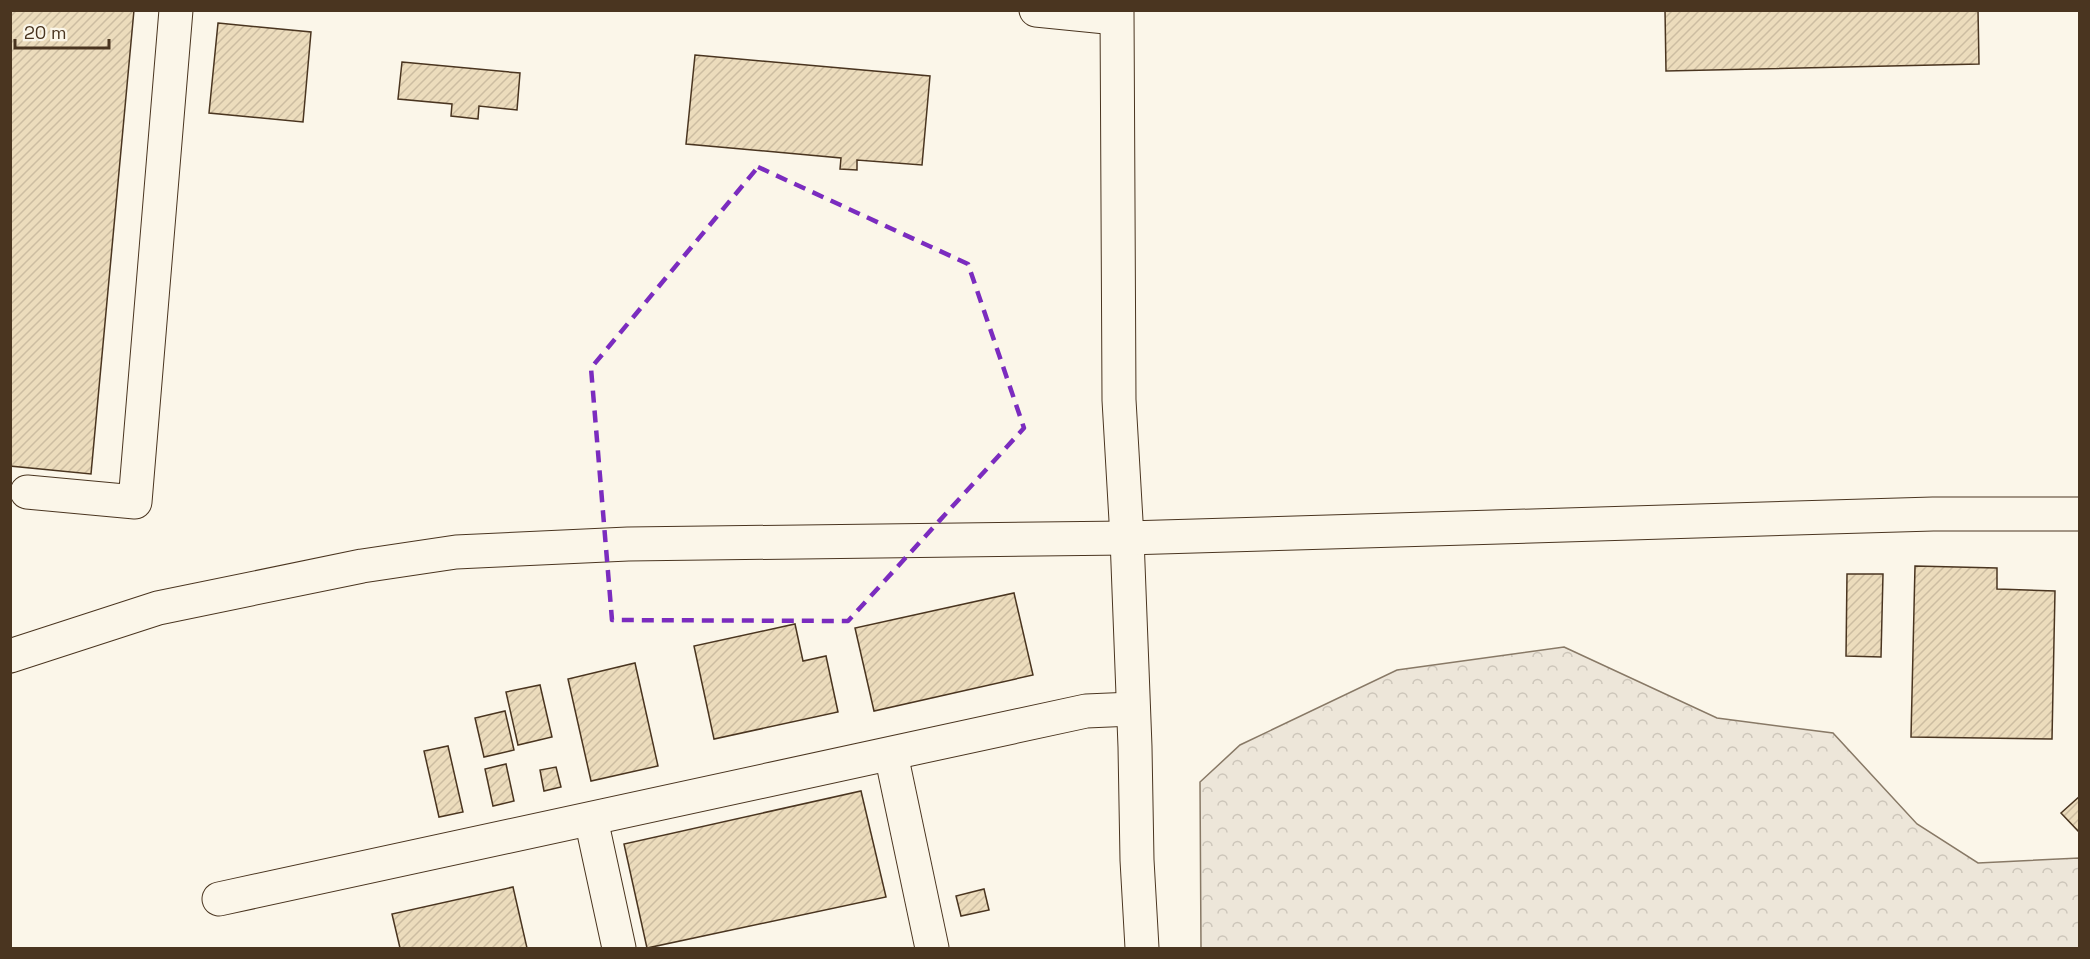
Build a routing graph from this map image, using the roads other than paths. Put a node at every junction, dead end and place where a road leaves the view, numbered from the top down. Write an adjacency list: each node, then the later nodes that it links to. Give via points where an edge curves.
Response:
1 (177, 10): 4 (street, via 135,502)
2 (1036, 10): 3 (street)
3 (1117, 14): 6 (street, via 1119,400)
4 (27, 492)
5 (2079, 514): 6 (street, via 1909,515)
6 (1127, 538): 7 (street, via 628,544 456,552 362,566 158,608); 8 (street)
7 (10, 656)
8 (1133, 709): 9 (street, via 1086,711); 14 (street)
9 (891, 754): 10 (street); 12 (street)
10 (591, 819): 11 (street); 13 (street)
11 (219, 899)
12 (926, 947)
13 (619, 948)
14 (1142, 948)

